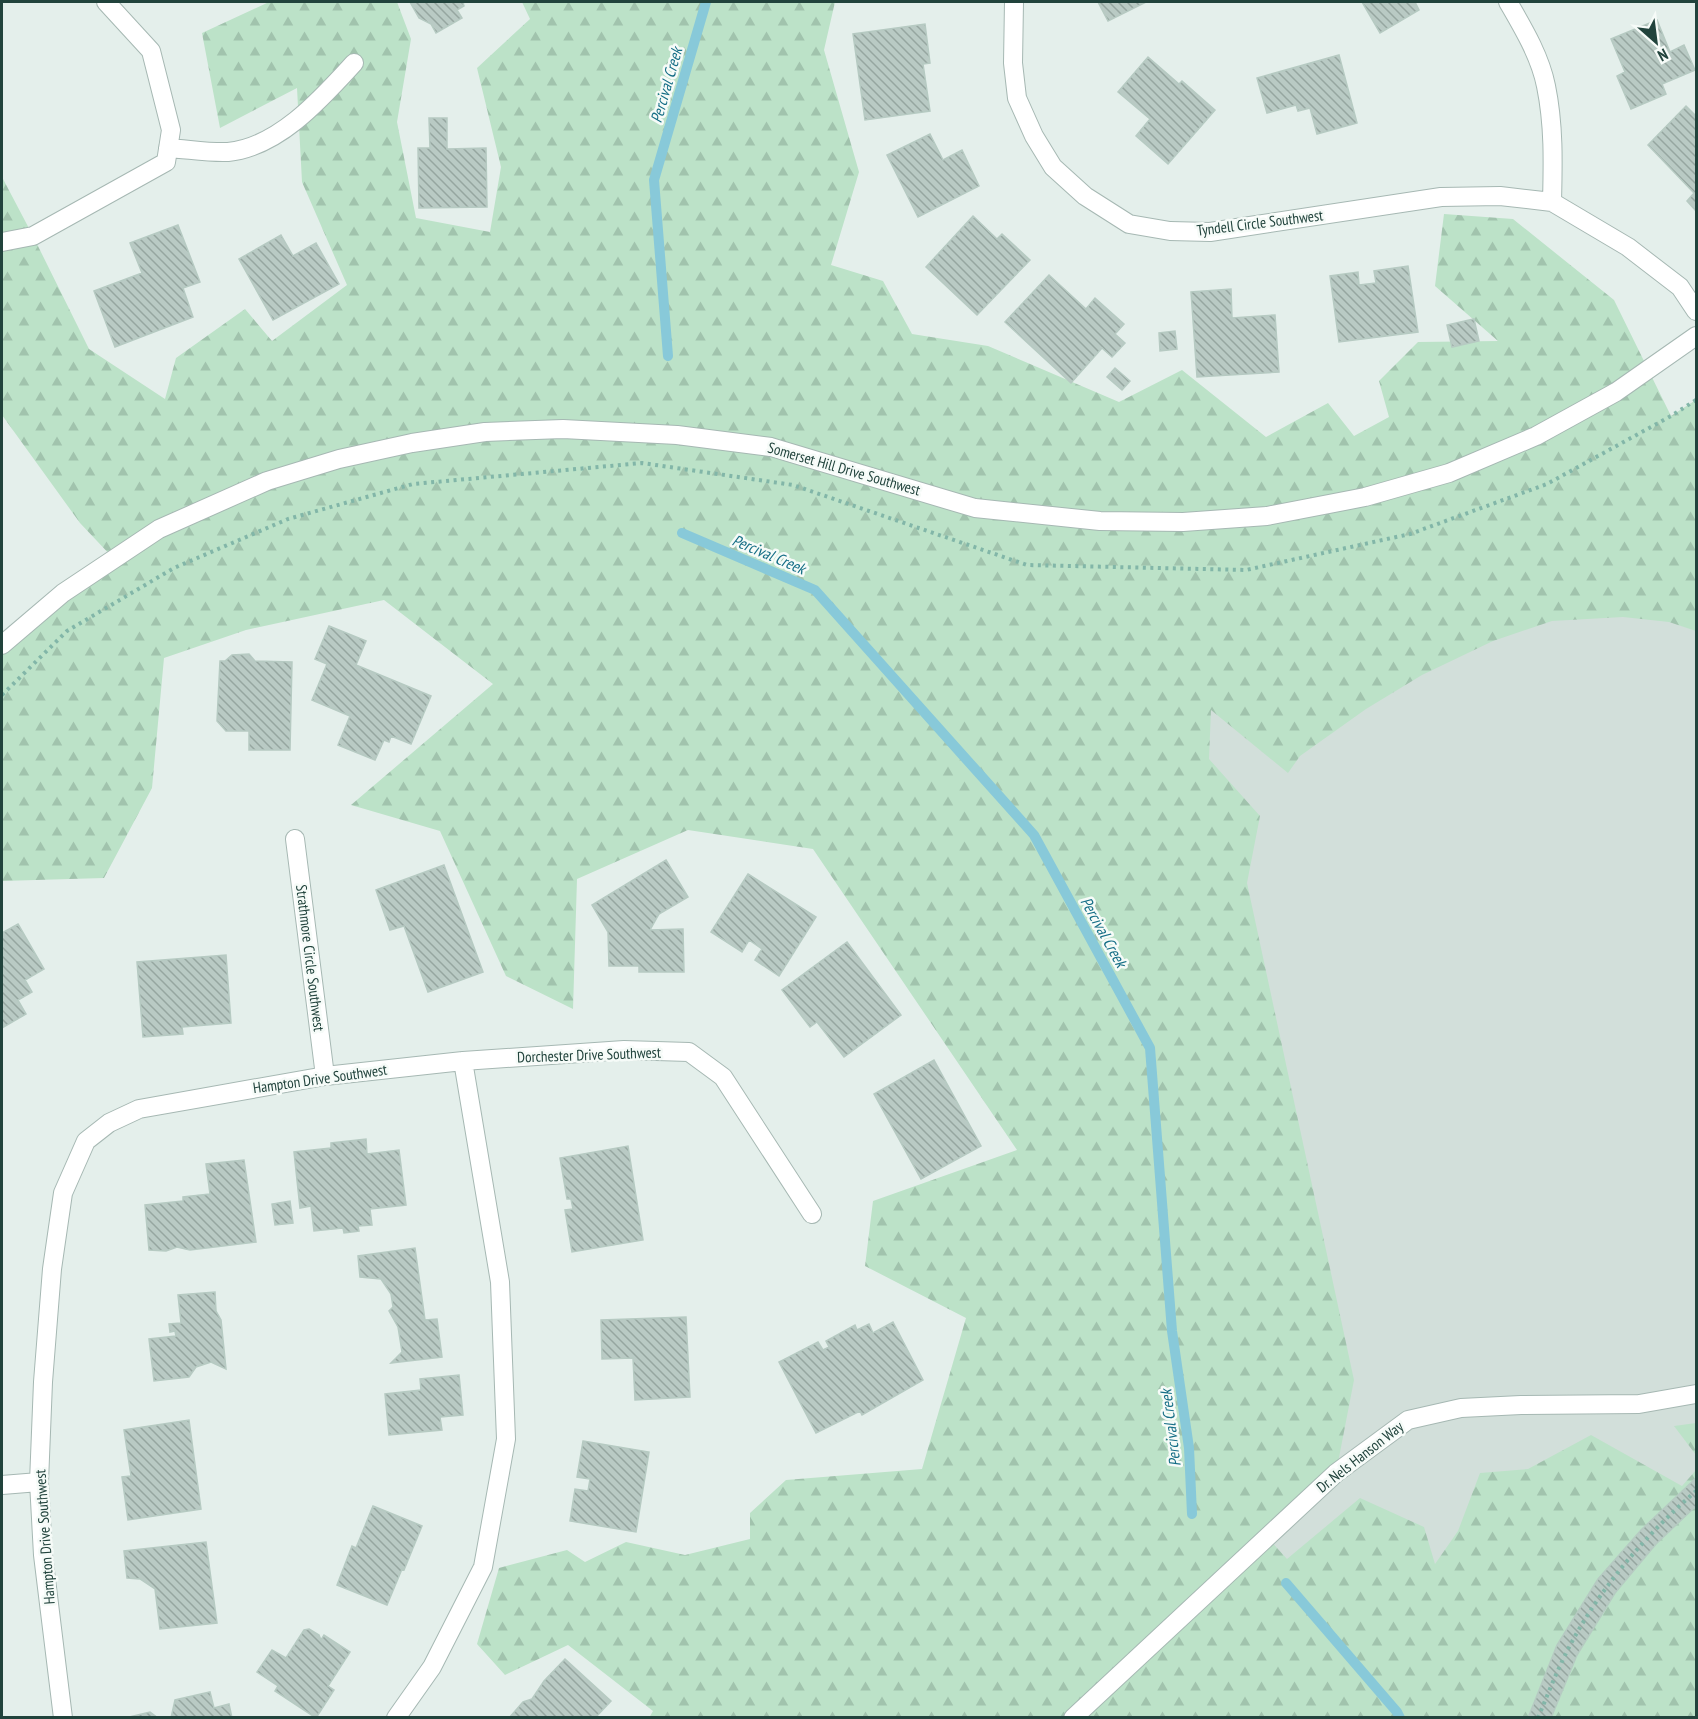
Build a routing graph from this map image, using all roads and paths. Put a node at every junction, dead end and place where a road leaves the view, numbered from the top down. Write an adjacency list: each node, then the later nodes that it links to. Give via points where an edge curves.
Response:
1 (106, 2): 5 (street, via 151,51 171,130)
2 (1014, 2): 6 (street, Tyndell Circle Southwest, via 1017,98 1034,136 1053,167 1085,196 1129,224 1210,232 1441,197 1500,196)
3 (1508, 2): 6 (street, via 1531,44 1546,84 1553,135)
4 (354, 63): 5 (street, via 322,98 262,142 229,152)
5 (168, 148): 7 (street, via 166,162 33,236)
6 (1552, 202): 8 (street, Tyndell Circle Southwest, via 1628,247 1680,287)
7 (2, 242)
8 (1696, 311)
9 (1696, 336): 11 (street, Somerset Hill Drive Southwest, via 1616,392 1525,441 1449,473 1376,494 1267,516 1183,522 1100,521 975,508 771,447 677,435 563,429 485,432 412,443 339,459 267,481 159,529 63,593)
10 (1696, 400): 12 (path, via 1547,484 1410,534 1246,570 1028,565 793,485 642,463 413,484 288,519 174,568 67,631)
11 (2, 645)
12 (2, 695)
13 (295, 839): 15 (street, Strathmore Circle Southwest)
14 (463, 1061): 15 (street, Hampton Drive Southwest); 16 (street, Dorchester Drive Southwest, via 624,1050 689,1052 723,1077); 22 (street, via 500,1282 506,1439 483,1567 432,1667)
15 (325, 1076): 18 (street, Hampton Drive Southwest, via 139,1109 109,1123 86,1141 63,1193 51,1269)
16 (812, 1214)
17 (1696, 1394): 23 (street, Dr. Nels Hanson Way, via 1639,1404 1461,1408 1408,1420 1336,1473)
18 (39, 1482): 19 (street); 21 (street, Hampton Drive Southwest, via 43,1555)
19 (2, 1485)
20 (1696, 1491): 24 (path, via 1647,1538 1606,1587 1572,1640)
21 (63, 1718)
22 (396, 1718)
23 (1073, 1718)
24 (1538, 1718)

